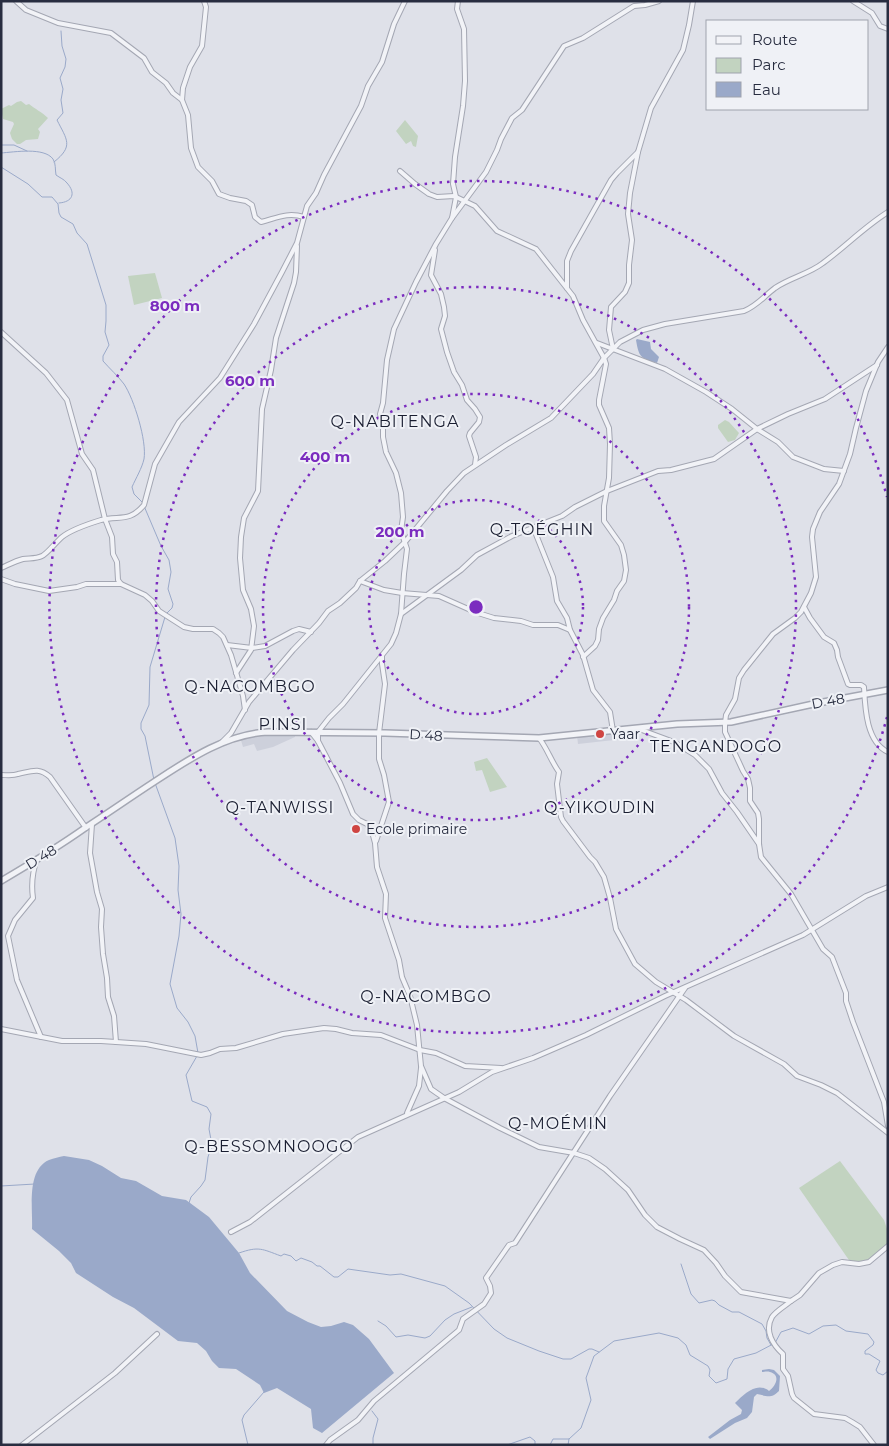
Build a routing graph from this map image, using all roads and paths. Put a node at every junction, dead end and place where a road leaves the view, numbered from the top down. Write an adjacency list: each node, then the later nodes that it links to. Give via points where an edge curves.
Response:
1 (16, 1): 9 (street, via 26,10 58,24 111,32 144,58 152,72)
2 (204, 1): 9 (street, via 202,46 190,67)
3 (405, 1): 15 (street, via 382,62 306,206)
4 (458, 1): 12 (street, via 457,9 464,30 465,81 455,157 453,184)
5 (659, 1): 13 (street, via 634,6 596,31 564,46 522,110 512,118 500,139 498,150)
6 (693, 1): 10 (street, via 683,50 651,108)
7 (853, 1): 8 (street, via 872,13 880,26)
8 (888, 29)
9 (182, 100): 15 (street, via 198,167 220,194 246,201 261,222 294,214)
10 (638, 152): 19 (street, via 611,180 571,250 566,261); 23 (street, via 628,214 632,240 629,283 611,307 609,330)
11 (400, 171): 12 (street, via 429,194)
12 (456, 197): 13 (street); 16 (street)
13 (465, 202): 16 (street); 19 (street, via 475,206 497,232 536,249)
14 (888, 212): 23 (street, via 824,263 776,288 744,312 642,330)
15 (304, 217): 17 (street)
16 (452, 218): 18 (street)
17 (297, 243): 30 (street, via 254,324 220,378 179,422 155,464 144,505 128,517); 44 (street, via 294,283 276,338 262,409 258,491 244,518 241,537 243,590 254,626)
18 (436, 244): 27 (street, via 431,275 444,307 442,329 447,352 467,400 480,417 469,436 476,457); 32 (street, via 394,329 380,414 386,452 401,493 401,531)
19 (567, 288): 21 (street)
20 (1, 332): 30 (street, via 46,373 67,400 82,454 94,470)
21 (596, 343): 23 (street); 24 (street)
22 (888, 346): 25 (street)
23 (613, 349): 24 (street); 26 (street, via 665,369 732,409)
24 (604, 358): 27 (street, via 551,418); 29 (street, via 606,364 599,404 609,428)
25 (877, 365): 26 (street, via 825,399); 28 (street, via 866,391)
26 (757, 429): 28 (street, via 778,442 793,457 824,469); 29 (street, via 714,459 658,472)
27 (475, 465): 32 (street, via 447,491)
28 (844, 472): 39 (street, via 813,529 816,576)
29 (607, 491): 31 (street, via 562,516); 46 (street, via 604,521 621,545 626,577 603,618 595,646)
30 (105, 519): 33 (street, via 64,536 45,555 21,559); 36 (street)
31 (533, 527): 38 (street, via 486,550); 41 (street)
32 (405, 542): 35 (street); 37 (street)
33 (1, 568)
34 (1, 580): 36 (street, via 49,591 86,584)
35 (360, 581): 37 (street); 42 (street)
36 (121, 584): 43 (street, via 145,596 159,611 184,627 214,629)
37 (402, 593): 38 (street); 40 (street)
38 (428, 594): 40 (street); 41 (street, via 494,618 533,625 558,625)
39 (804, 606): 49 (street, via 824,637 838,650 848,684 861,685); 51 (street, via 796,618 773,634 744,670)
40 (401, 614): 45 (street, via 393,640)
41 (570, 630): 46 (street)
42 (311, 632): 44 (street, via 300,629 265,646); 50 (street)
43 (226, 645): 44 (street); 47 (street)
44 (252, 648): 47 (street)
45 (382, 655): 55 (street); 56 (street, via 385,684)
46 (584, 657): 53 (street, via 593,690 610,712)
47 (236, 673): 50 (street)
48 (888, 690): 49 (street, D 48)
49 (863, 694): 51 (street, D 48); 60 (street, via 867,722 877,744)
50 (245, 710): 59 (street)
51 (725, 723): 52 (street, D 48); 65 (street, via 725,732 748,779 750,801 758,813)
52 (636, 728): 53 (street, D 48); 65 (street, via 674,742 709,768 722,793)
53 (613, 731): 57 (street, D 48)
54 (310, 732): 55 (street, D 48); 58 (street); 59 (street, D 48, via 260,732)
55 (318, 732): 56 (street, D 48); 58 (street)
56 (379, 733): 57 (street, D 48); 64 (street, via 379,759 389,802)
57 (539, 738): 71 (street, via 558,772 562,821 604,877 616,929 630,957 656,982)
58 (318, 741): 64 (street, via 353,814 367,824)
59 (220, 744): 62 (street, D 48, via 171,771)
60 (888, 752)
61 (1, 776): 63 (street, via 45,772)
62 (92, 824): 63 (street, D 48); 75 (street, via 90,853 102,909 103,954)
63 (86, 828): 66 (street, D 48)
64 (375, 843): 76 (street, via 377,867 386,894 385,918 410,996)
65 (759, 844): 69 (street, via 761,857 791,894)
66 (37, 859): 67 (street, D 48); 74 (street, via 31,882 33,898 15,920 8,936 17,980)
67 (1, 880)
68 (888, 887): 69 (street, via 866,896)
69 (811, 929): 70 (street); 81 (street, via 832,957 839,973 853,1022 884,1102)
70 (686, 986): 71 (street); 72 (street)
71 (672, 992): 72 (street); 78 (street, via 586,1035)
72 (679, 996): 82 (street, via 734,1036 784,1064 797,1076 837,1093); 83 (street)
73 (1, 1029): 74 (street)
74 (41, 1037): 75 (street, via 62,1041)
75 (116, 1042): 76 (street, via 146,1044 201,1055 283,1034 324,1028 381,1035)
76 (420, 1050): 77 (street); 78 (street, via 436,1053 464,1066)
77 (421, 1066): 79 (street, via 431,1089); 80 (street, via 419,1086)
78 (503, 1069): 79 (street)
79 (444, 1098): 80 (street); 83 (street, via 539,1148)
80 (406, 1114): 84 (street, via 358,1137 250,1222)
81 (888, 1126)
82 (888, 1133)
83 (574, 1154): 86 (street, via 589,1158 605,1169 628,1190 657,1227 704,1250 741,1292); 89 (street, via 515,1242 509,1245 486,1278 491,1292 484,1304 463,1318 458,1330)
84 (231, 1232)
85 (888, 1246): 86 (street, via 868,1262 842,1262 826,1269)
86 (791, 1301): 90 (street, via 773,1316 769,1328 774,1344 783,1354 783,1369 794,1398 814,1414 852,1422)
87 (157, 1334): 88 (street, via 115,1374)
88 (22, 1445)
89 (326, 1445)
90 (874, 1445)

